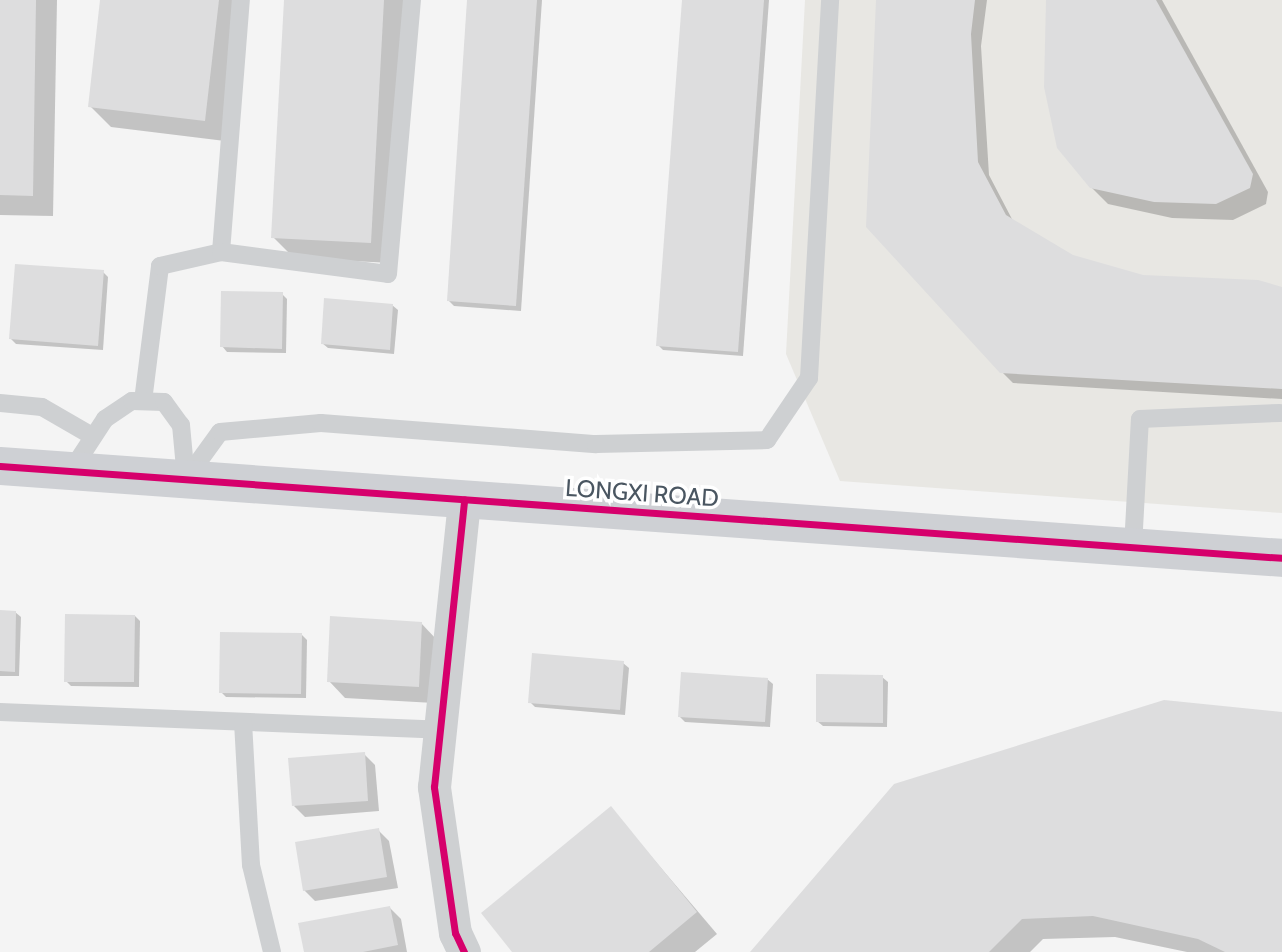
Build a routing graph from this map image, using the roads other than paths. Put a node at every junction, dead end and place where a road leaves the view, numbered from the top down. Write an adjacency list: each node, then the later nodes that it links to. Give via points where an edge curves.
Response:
1 (241, 0): 4 (lane)
2 (412, 0): 4 (lane, via 388,274)
3 (830, 0): 11 (lane, via 809,378 767,440 596,444 321,423 220,432)
4 (221, 252): 5 (lane, via 160,266)
5 (143, 401): 8 (lane, via 132,401); 11 (lane, via 164,402 181,425)
6 (0, 403): 8 (lane, via 42,407)
7 (1280, 413): 13 (lane, via 1140,419)
8 (92, 436): 10 (lane)
9 (0, 466): 10 (street, LONGXI ROAD)
10 (71, 471): 11 (street, LONGXI ROAD)
11 (186, 479): 12 (street, LONGXI ROAD)
12 (464, 500): 13 (street, LONGXI ROAD); 17 (street)
13 (1133, 547): 14 (street, LONGXI ROAD)
14 (1282, 558)
15 (0, 712): 16 (lane)
16 (243, 722): 17 (lane); 18 (lane, via 251,865)
17 (442, 730): 19 (street, via 435,787 455,933)
18 (272, 952)
19 (464, 952)

